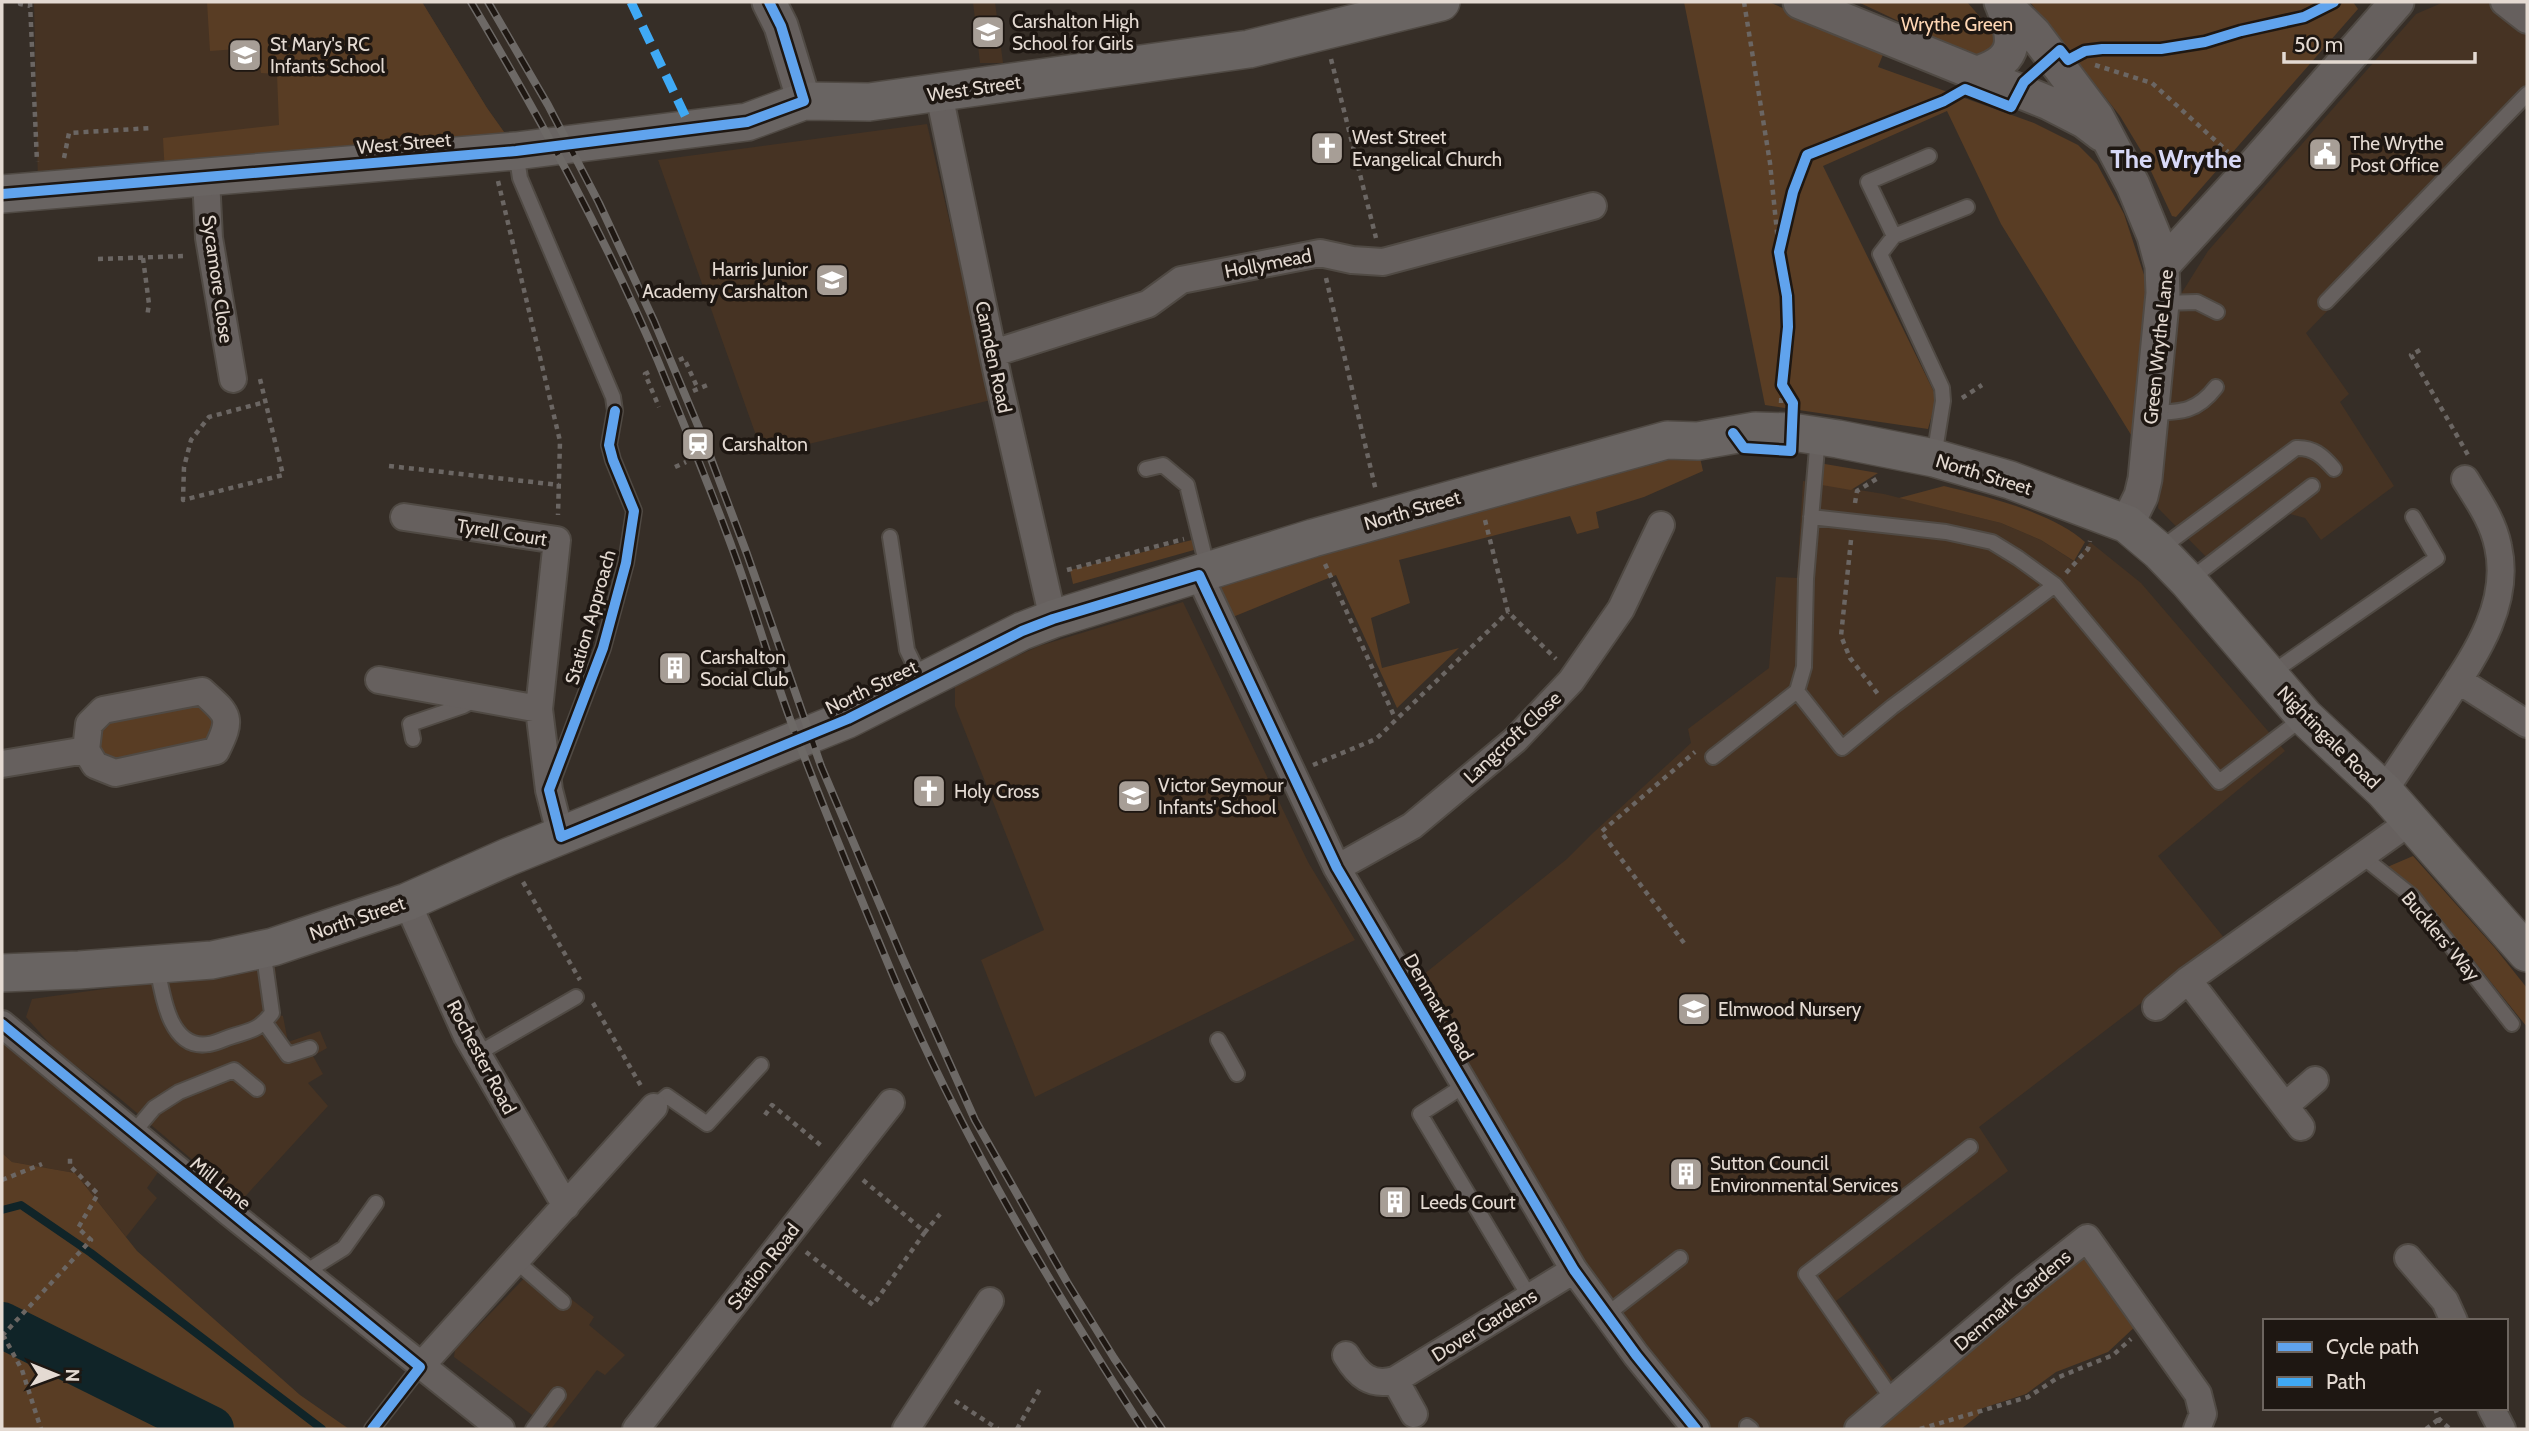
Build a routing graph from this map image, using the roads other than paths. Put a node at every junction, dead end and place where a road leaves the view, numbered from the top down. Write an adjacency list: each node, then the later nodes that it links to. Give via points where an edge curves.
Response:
1 (769, 2): 11 (street)
2 (1441, 2): 9 (main road, West Street, via 1249,49)
3 (1800, 2): 8 (street)
4 (2002, 2): 8 (street, via 2012,47 2002,62); 12 (street, via 2034,33)
5 (2396, 2): 20 (street, Green Wrythe Lane)
6 (2504, 2): 7 (street)
7 (2527, 20)
8 (1977, 73): 12 (street, via 2071,113)
9 (939, 94): 11 (main road, West Street, via 869,102); 24 (street, Camden Road)
10 (2527, 94): 21 (lane)
11 (804, 101): 13 (main road, West Street, via 747,121)
12 (2109, 139): 20 (street, via 2133,185)
13 (504, 152): 15 (main road, West Street); 58 (lane, Station Approach, via 520,178 613,397 609,445 634,511 626,563 603,648)
14 (1929, 156): 19 (lane, via 1868,182)
15 (205, 178): 16 (main road, West Street); 25 (street, Sycamore Close, via 209,238)
16 (2, 194)
17 (1593, 206): 24 (street, Hollymead, via 1382,262 1320,253 1181,280 1149,304)
18 (1967, 207): 19 (lane)
19 (1894, 236): 29 (lane, via 1880,254 1942,388)
20 (2162, 266): 22 (street, Green Wrythe Lane)
21 (2326, 302)
22 (2162, 303): 23 (lane, via 2197,302); 27 (street, Green Wrythe Lane)
23 (2217, 312)
24 (994, 353): 44 (street, Camden Road)
25 (233, 379)
26 (2216, 387): 27 (lane, via 2186,411)
27 (2152, 413): 37 (street, Green Wrythe Lane, via 2141,496)
28 (1805, 434): 29 (main road, North Street); 35 (lane); 41 (main road, North Street, via 1745,432 1698,441 1667,440 1313,538)
29 (1934, 458): 37 (main road, North Street, via 2010,480)
30 (1146, 469): 41 (lane, via 1164,466 1187,485)
31 (2334, 469): 40 (lane, via 2322,455 2307,447 2296,448)
32 (2465, 479): 47 (street, via 2493,529 2500,582 2488,626)
33 (2312, 486): 42 (lane)
34 (404, 517): 51 (street, Tyrell Court, via 557,540)
35 (1811, 517): 43 (lane, via 1946,532 1992,542); 49 (lane, via 1804,667)
36 (2413, 517): 45 (lane, via 2437,558)
37 (2112, 519): 40 (main road, Nightingale Road)
38 (1661, 525): 63 (street, Langcroft Close, via 1621,609 1574,677 1515,740 1412,826)
39 (890, 537): 48 (lane, via 907,650)
40 (2158, 551): 42 (main road, Nightingale Road)
41 (1204, 573): 44 (main road, North Street); 63 (street, Denmark Road)
42 (2188, 581): 45 (main road, Nightingale Road)
43 (2055, 585): 49 (lane, via 1842,748); 52 (lane, via 2219,782)
44 (1054, 619): 48 (main road, North Street)
45 (2268, 676): 52 (main road, Nightingale Road)
46 (379, 680): 50 (street)
47 (2458, 680): 53 (street); 59 (street)
48 (923, 682): 61 (main road, North Street, via 848,719)
49 (1797, 691): 56 (lane)
50 (479, 698): 51 (street); 54 (lane, via 410,724)
51 (539, 709): 58 (street, Tyrell Court)
52 (2305, 717): 59 (main road, Nightingale Road)
53 (2527, 724)
54 (413, 739)
55 (86, 750): 55 (street, via 89,724 103,710 202,691 223,710 227,729 216,751 114,773 95,765); 57 (street)
56 (1713, 757)
57 (2, 764)
58 (550, 790): 61 (street, Tyrell Court)
59 (2384, 791): 60 (main road, Nightingale Road)
60 (2411, 821): 62 (street); 66 (main road, Nightingale Road)
61 (561, 837): 64 (main road, North Street)
62 (2363, 857): 69 (street); 74 (lane, Bucklers' Way, via 2412,896)
63 (1337, 868): 81 (street, Denmark Road)
64 (407, 902): 65 (main road, North Street); 77 (street, Rochester Road)
65 (263, 949): 67 (main road, North Street, via 212,960); 72 (lane, via 272,1013)
66 (2527, 953)
67 (157, 964): 68 (main road, North Street); 72 (lane, via 163,1004 187,1040 207,1045)
68 (2, 973)
69 (2188, 980): 71 (street); 84 (street)
70 (576, 997): 77 (lane)
71 (2156, 1007)
72 (265, 1023): 76 (lane, via 288,1055)
73 (2, 1024): 87 (street, Mill Lane)
74 (2512, 1024)
75 (1218, 1040): 79 (lane)
76 (310, 1048)
77 (477, 1054): 90 (street, Rochester Road)
78 (761, 1065): 85 (lane, via 707,1124 667,1096)
79 (1237, 1074)
80 (2315, 1080): 84 (street)
81 (1465, 1085): 94 (street, Denmark Road); 96 (lane, via 1420,1114)
82 (257, 1089): 87 (lane, via 234,1070 178,1092 154,1108)
83 (891, 1103): 111 (street, Station Road)
84 (2285, 1106): 86 (street)
85 (654, 1107): 90 (street)
86 (2301, 1127)
87 (133, 1133): 95 (street, Mill Lane)
88 (1970, 1147): 105 (lane, via 1806,1274)
89 (376, 1203): 95 (lane, via 344,1248)
90 (566, 1206): 93 (street)
91 (1680, 1258): 99 (lane)
92 (2407, 1258): 100 (street, via 2445,1301)
93 (516, 1261): 98 (lane); 102 (street)
94 (1574, 1270): 96 (street, Dover Gardens); 99 (street, Denmark Road)
95 (304, 1273): 102 (street, Mill Lane)
96 (1529, 1296): 103 (street, Dover Gardens)
97 (990, 1301): 112 (street)
98 (564, 1302)
99 (1606, 1315): 113 (street, Denmark Road)
100 (2453, 1319)
101 (1346, 1355): 103 (street, via 1364,1378 1385,1383)
102 (420, 1367): 108 (lane); 109 (street, Mill Lane)
103 (1395, 1380): 107 (street)
104 (558, 1395): 110 (lane)
105 (1893, 1400): 114 (street, Denmark Gardens); 115 (street, Denmark Gardens, via 2087,1238 2198,1394 2203,1414)
106 (2492, 1410): 116 (street)
107 (1414, 1414)
108 (372, 1429)
109 (501, 1429)
110 (533, 1429)
111 (636, 1429)
112 (906, 1429)
113 (1696, 1429)
114 (1858, 1429)
115 (2197, 1429)
116 (2502, 1429)

